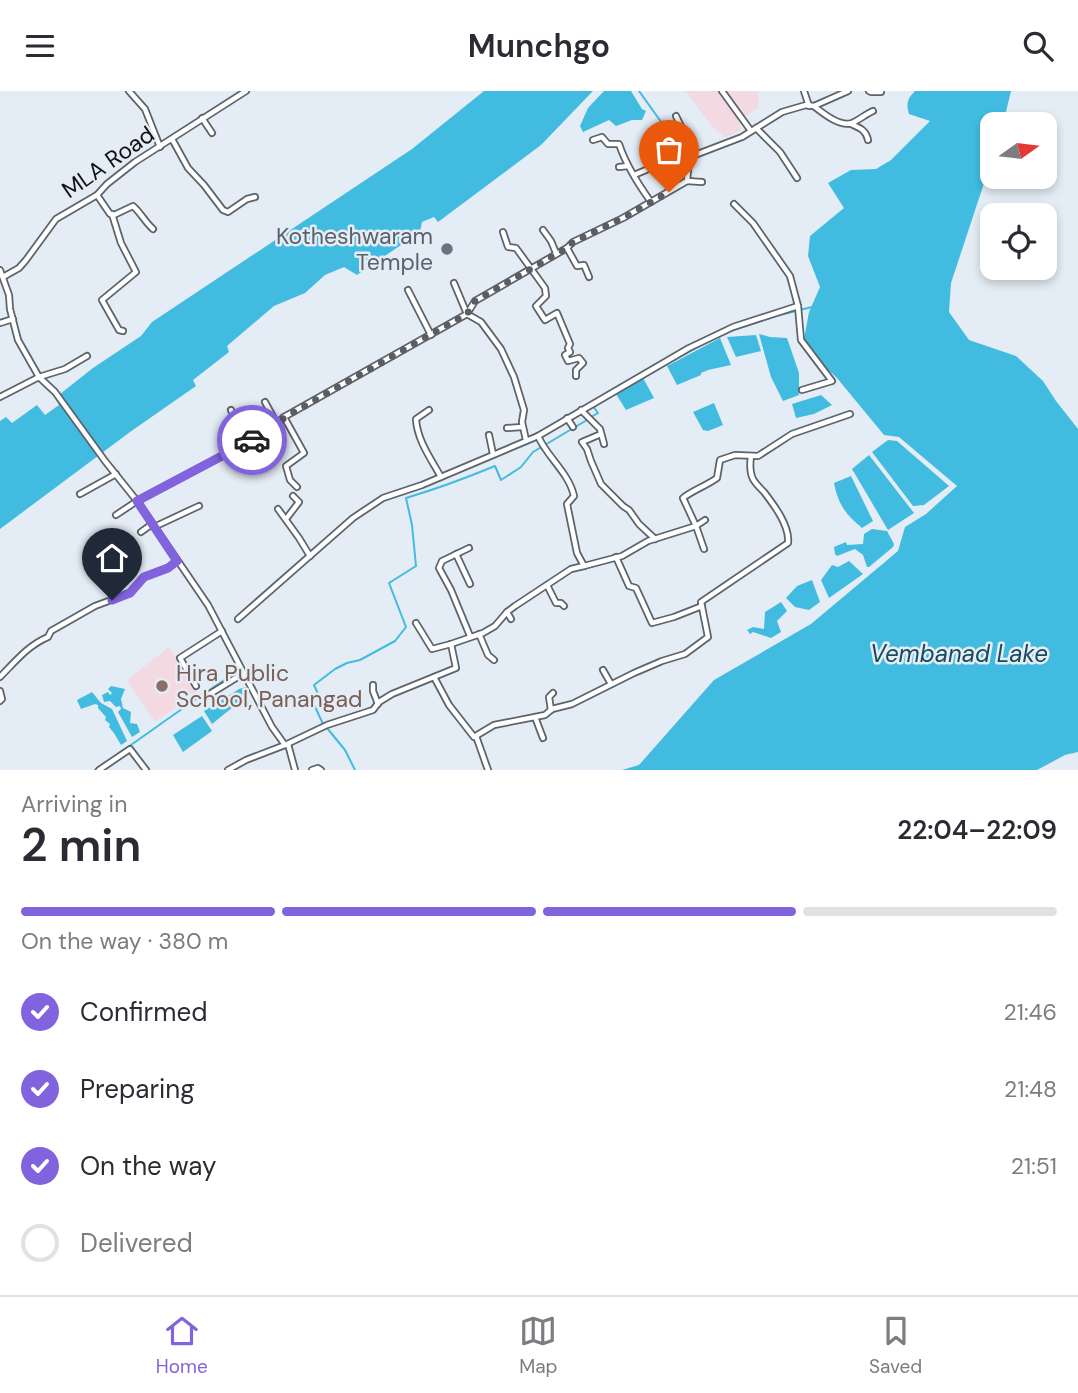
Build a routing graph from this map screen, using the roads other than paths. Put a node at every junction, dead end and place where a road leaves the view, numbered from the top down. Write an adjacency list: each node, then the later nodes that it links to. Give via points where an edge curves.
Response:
1 (128, 91): 18 (street, via 145,109)
2 (246, 91): 11 (street, MLA Road)
3 (722, 91): 13 (street)
4 (804, 91): 8 (street)
5 (848, 91): 8 (street)
6 (869, 91): 7 (street)
7 (881, 92)
8 (812, 106): 12 (street); 13 (street, via 794,107)
9 (873, 111): 12 (street)
10 (676, 116): 19 (street)
11 (202, 118): 14 (street); 15 (street, MLA Road)
12 (850, 124): 17 (street, via 863,129)
13 (753, 130): 19 (street); 24 (street, via 780,152)
14 (212, 133)
15 (172, 139): 18 (street, MLA Road); 28 (street, via 188,168 223,210 228,212)
16 (593, 140): 20 (street, via 603,137 608,144 619,144)
17 (868, 140)
18 (160, 147): 27 (street, MLA Road)
19 (695, 155): 25 (street)
20 (628, 166): 21 (street); 23 (street)
21 (619, 167)
22 (646, 170): 23 (street)
23 (634, 175): 29 (street)
24 (797, 178)
25 (687, 181): 26 (street); 29 (street)
26 (702, 182)
27 (97, 195): 31 (street); 39 (street, MLA Road, via 56,219 19,268)
28 (255, 197)
29 (650, 202): 35 (street)
30 (734, 204): 43 (street, via 790,276)
31 (112, 214): 32 (street, via 133,206); 47 (street, via 136,272 102,300)
32 (153, 229)
33 (543, 230): 36 (street)
34 (503, 232): 37 (street, via 508,247 516,248)
35 (567, 248): 36 (street); 40 (street)
36 (556, 253): 37 (street)
37 (531, 268): 44 (street, via 475,301); 50 (street, via 547,292 536,306 545,320 557,313 570,344 565,355 568,361 579,358 583,363)
38 (0, 270): 39 (street)
39 (3, 277): 45 (street)
40 (589, 277)
41 (454, 283): 44 (street)
42 (408, 290): 48 (street)
43 (798, 306): 52 (street, via 801,339 832,381); 57 (street, via 710,338)
44 (467, 314): 48 (street); 63 (street, via 481,323 506,358 524,410)
45 (13, 319): 46 (street); 51 (street, via 18,340)
46 (0, 323)
47 (123, 331)
48 (431, 335): 60 (street)
49 (87, 356): 51 (street)
50 (576, 376)
51 (39, 377): 53 (street); 75 (street)
52 (802, 390)
53 (0, 397)
54 (265, 402): 62 (street)
55 (231, 410): 71 (street)
56 (429, 410): 76 (street, via 416,419 416,427)
57 (581, 410): 61 (street); 67 (street)
58 (260, 413): 66 (street)
59 (850, 414): 74 (street, via 792,434)
60 (285, 417): 62 (street); 77 (street, via 304,453 286,466)
61 (567, 418): 64 (street); 69 (street)
62 (277, 424): 66 (street)
63 (522, 427): 65 (street); 70 (street)
64 (573, 427)
65 (507, 428)
66 (270, 430): 71 (street)
67 (601, 434): 72 (street); 91 (street, via 582,442 601,484)
68 (489, 435): 73 (street)
69 (538, 436): 70 (street); 98 (street, via 573,489 574,496 567,504)
70 (526, 440): 73 (street)
71 (246, 443): 82 (street)
72 (604, 444)
73 (493, 454): 76 (street)
74 (751, 456): 81 (street, via 735,454 720,460 717,478); 102 (street, via 753,479 783,522 788,543 701,602)
75 (116, 474): 79 (street); 82 (street)
76 (441, 477): 95 (street, via 383,498)
77 (297, 487)
78 (679, 492): 81 (street)
79 (80, 494)
80 (293, 496): 86 (street, via 299,502)
81 (683, 498): 89 (street)
82 (137, 501): 85 (street); 88 (street)
83 (199, 506): 88 (street)
84 (278, 509): 86 (street)
85 (116, 515)
86 (286, 519): 95 (street)
87 (705, 520): 89 (street)
88 (153, 526): 90 (street); 97 (street)
89 (696, 526): 91 (street); 93 (street)
90 (141, 532)
91 (655, 538): 96 (street)
92 (469, 548): 94 (street)
93 (704, 548)
94 (456, 554): 99 (street); 109 (street, via 439,568)
95 (310, 556): 104 (street)
96 (616, 557): 98 (street); 102 (street, via 652,623)
97 (177, 561): 107 (street); 114 (street, via 144,577 130,593 51,631)
98 (584, 566): 100 (street)
99 (470, 584)
100 (547, 585): 101 (street, via 556,603); 103 (street)
101 (564, 606)
102 (702, 606): 116 (street, via 708,636 685,654)
103 (507, 613): 105 (street); 108 (street, via 495,626)
104 (238, 619)
105 (511, 619)
106 (416, 622): 110 (street, via 432,649)
107 (222, 631): 113 (street); 118 (street, via 180,658)
108 (479, 633): 109 (street); 111 (street)
109 (470, 636): 110 (street)
110 (451, 644): 115 (street, via 456,668)
111 (495, 660)
112 (603, 670): 116 (street)
113 (244, 673): 121 (street); 128 (street, via 272,727)
114 (0, 677)
115 (434, 677): 123 (street); 126 (street, via 449,705)
116 (611, 684): 124 (street)
117 (373, 685): 123 (street)
118 (196, 686)
119 (0, 691): 122 (street)
120 (553, 693): 124 (street, via 549,697)
121 (205, 697)
122 (0, 701)
123 (378, 704): 128 (street)
124 (551, 710): 125 (street)
125 (535, 717): 126 (street, via 494,725); 127 (street)
126 (475, 736): 135 (street)
127 (543, 738)
128 (287, 744): 131 (street); 132 (street)
129 (99, 770): 130 (street, via 130,749)
130 (146, 770)
131 (229, 770)
132 (295, 770)
133 (312, 770): 134 (street)
134 (321, 770)
135 (488, 770)

